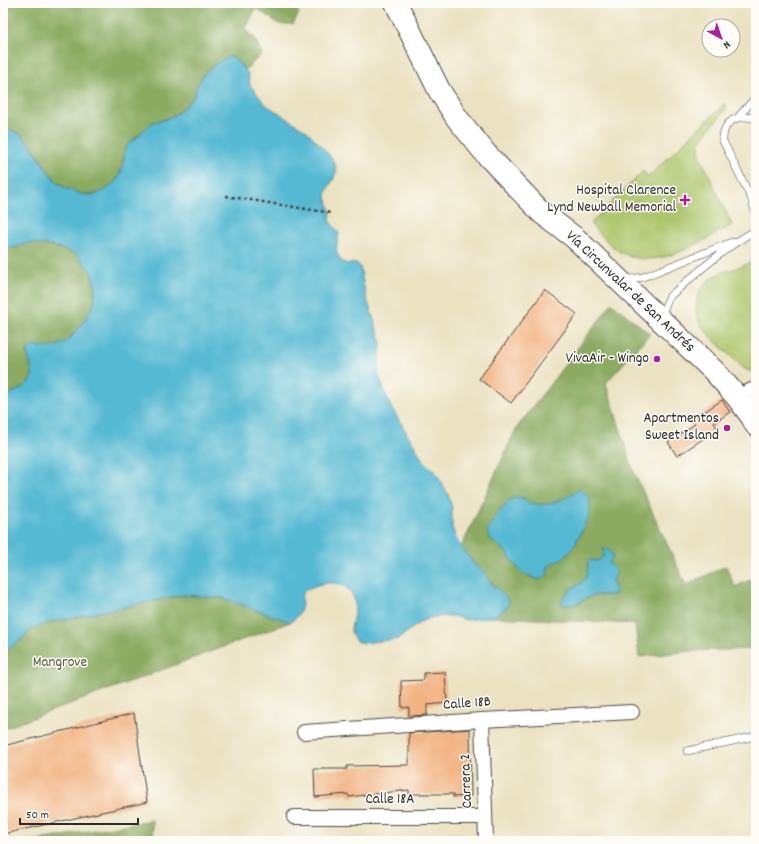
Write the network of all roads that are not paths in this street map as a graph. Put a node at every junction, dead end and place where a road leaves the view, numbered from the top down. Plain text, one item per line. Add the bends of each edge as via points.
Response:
1 (396, 3) edge
2 (756, 97) edge
3 (740, 116) junction
4 (756, 119) edge
5 (756, 215) edge
6 (756, 229) edge
7 (742, 238) junction
8 (619, 281) junction
9 (660, 320) junction
10 (747, 392) edge
11 (756, 425) edge
12 (632, 712) dead end
13 (482, 720) junction
14 (304, 732) dead end
15 (756, 736) edge
16 (687, 751) dead end
17 (294, 817) dead end
18 (485, 817) junction
19 (486, 841) edge

1 - 8 highway, Vía Circunvalar de San Andrés via 439,90 457,118 486,154 542,213 575,238
2 - 3 lane
3 - 4 lane
3 - 5 lane via 724,130 723,142 752,200
6 - 7 lane
7 - 8 lane via 642,277
7 - 9 lane via 670,296
8 - 9 highway, Vía Circunvalar de San Andrés
9 - 10 highway, Vía Circunvalar de San Andrés via 715,372
10 - 11 highway, Vía Circunvalar de San Andrés
12 - 13 street, Calle 18B
13 - 14 street, Calle 18B
13 - 18 street, Carrera 2
15 - 16 lane
17 - 18 street, Calle 18A
18 - 19 street, Carrera 2

